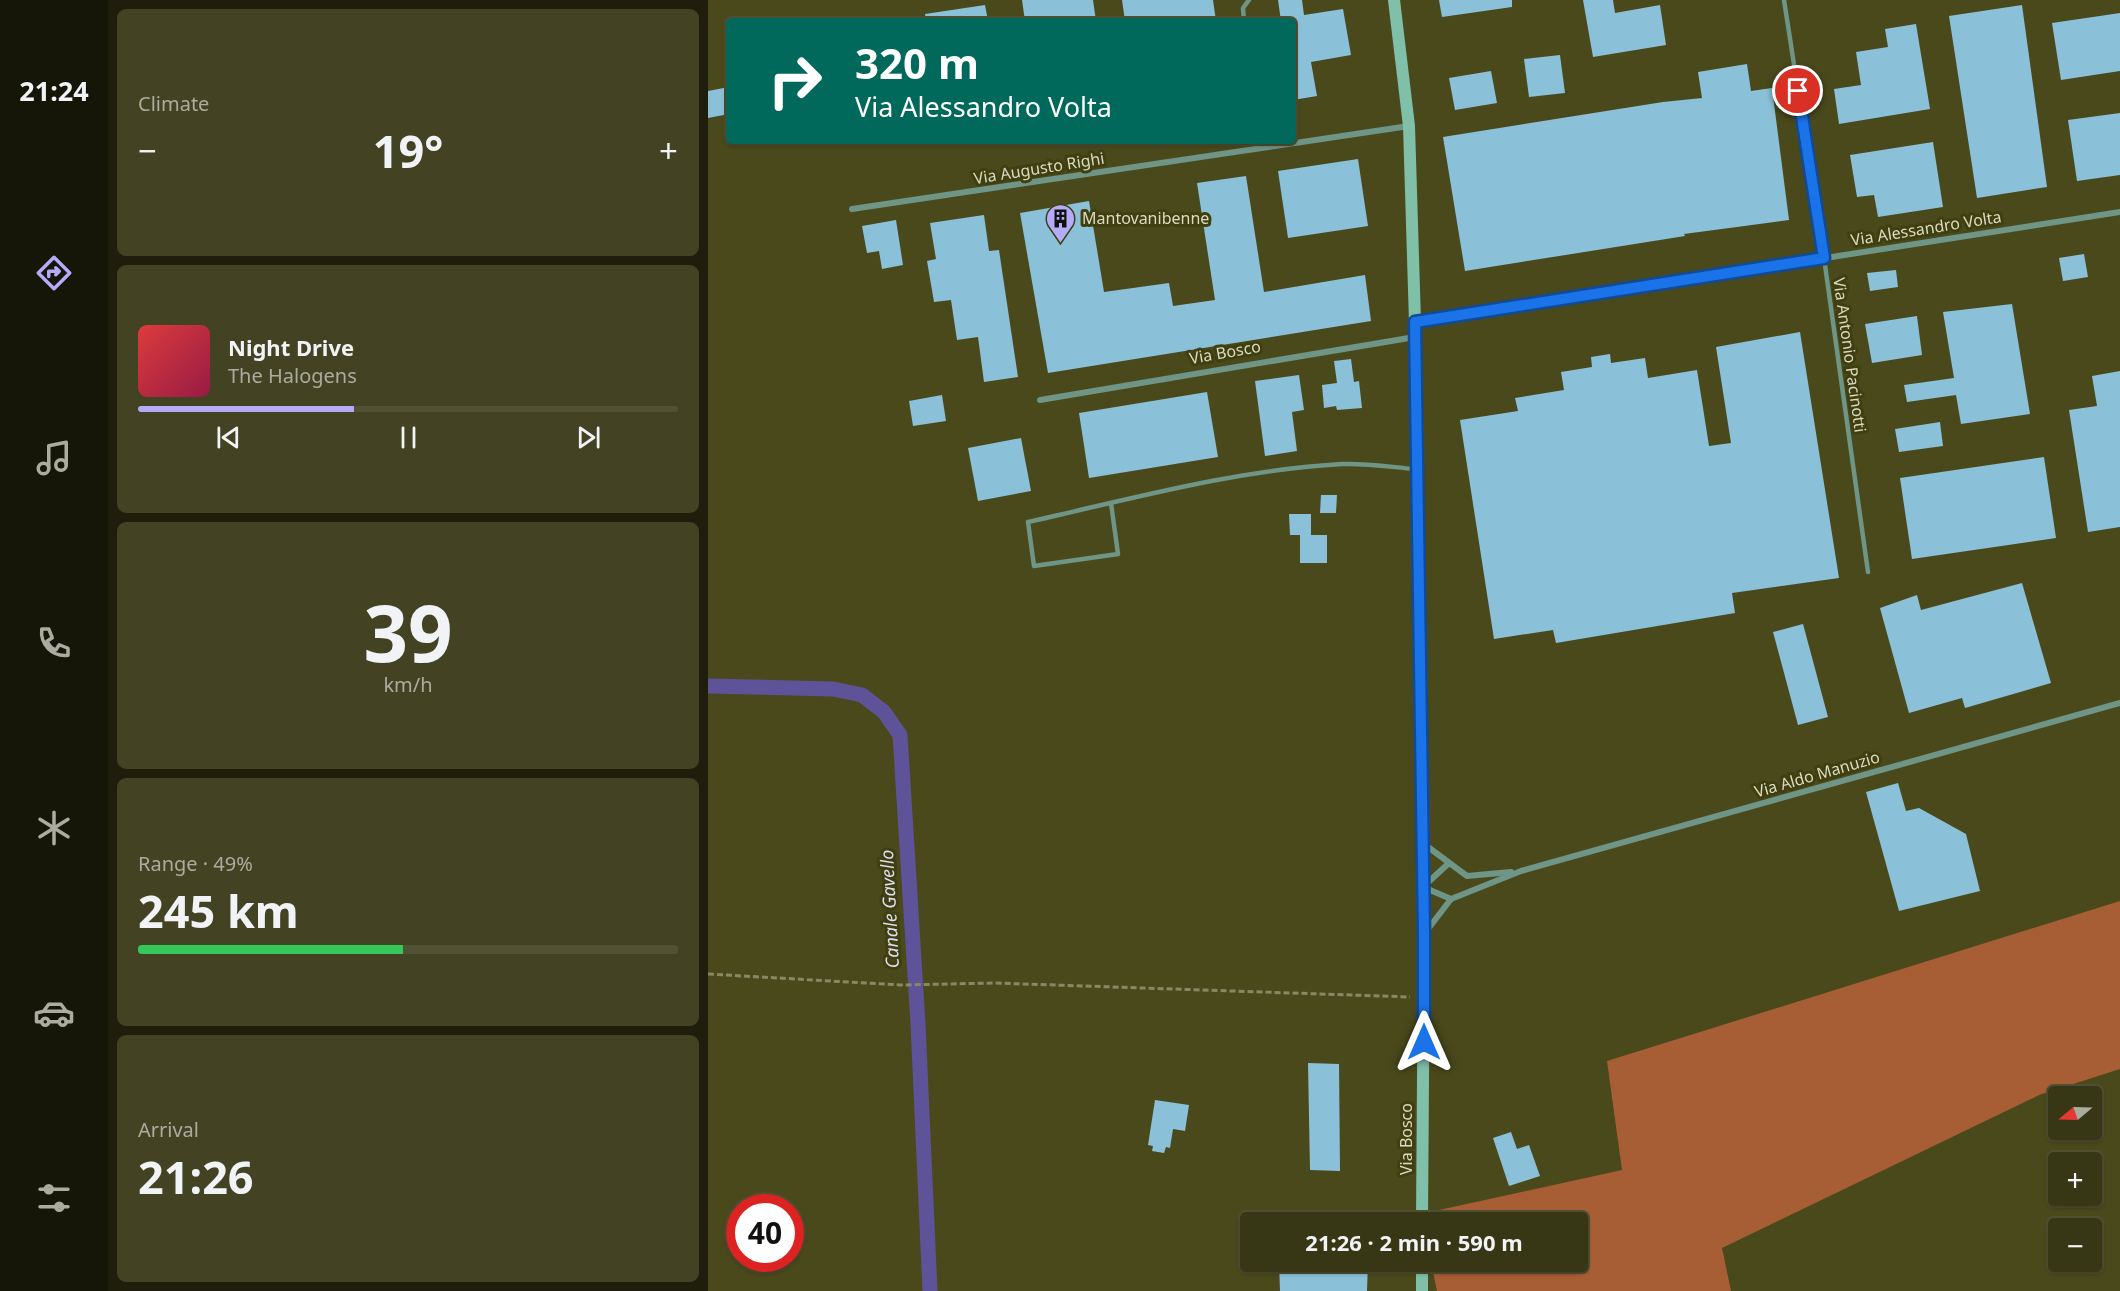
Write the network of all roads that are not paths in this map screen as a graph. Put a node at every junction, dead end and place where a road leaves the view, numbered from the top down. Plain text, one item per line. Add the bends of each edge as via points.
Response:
1 (1248, 0) edge
2 (1394, 0) edge
3 (1784, 0) edge
4 (1245, 18) edge
5 (1409, 126) junction
6 (1296, 141) edge
7 (1277, 144) edge
8 (852, 209) dead end
9 (2120, 212) edge
10 (1824, 258) junction
11 (1415, 322) junction
12 (1415, 337) junction
13 (1040, 400) dead end
14 (1417, 469) junction
15 (1111, 503) junction
16 (1868, 572) dead end
17 (2120, 703) edge
18 (1422, 843) junction
19 (1449, 863) junction
20 (1521, 871) junction
21 (1423, 887) junction
22 (1451, 899) junction
23 (1424, 934) junction
24 (1422, 1212) edge
25 (1422, 1272) edge
26 (1422, 1291) edge

1 - 4 lane via 1243,8
2 - 5 street, Via Bosco
3 - 10 lane, Via Antonio Pacinotti
5 - 6 street, Via Augusto Righi
5 - 11 street, Via Bosco
7 - 8 street, Via Augusto Righi
9 - 10 street, Via Alessandro Volta
10 - 11 street, Via Alessandro Volta
10 - 16 lane, Via Antonio Pacinotti
11 - 12 street, Via Bosco
12 - 13 street, Via Bosco
12 - 14 street, Via Bosco
14 - 15 lane via 1343,464 1245,475
14 - 18 street, Via Bosco
15 - 15 lane via 1028,522 1034,566 1118,554
17 - 20 street, Via Aldo Manuzio
18 - 19 street, Via Aldo Manuzio
18 - 21 street, Via Bosco
19 - 20 street, Via Aldo Manuzio via 1467,876
19 - 21 street
20 - 22 street, Via Aldo Manuzio
21 - 22 street
21 - 23 street, Via Bosco
22 - 23 street
23 - 24 street, Via Bosco
25 - 26 street

